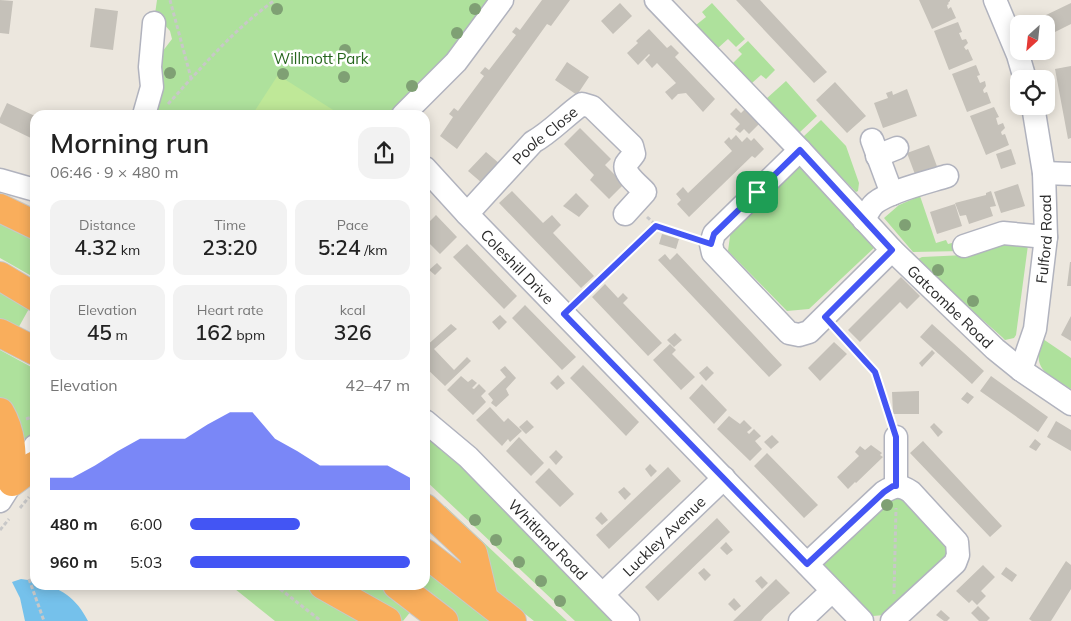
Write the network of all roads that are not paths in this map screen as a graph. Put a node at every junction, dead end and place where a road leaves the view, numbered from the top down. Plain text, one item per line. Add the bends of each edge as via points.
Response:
1 (502, 0) edge
2 (656, 0) edge
3 (1004, 3) edge
4 (154, 23) dead end
5 (1022, 70) edge
6 (145, 110) edge
7 (408, 110) edge
8 (1034, 115) edge
9 (882, 148) dead end
10 (800, 150) junction
11 (430, 173) edge
12 (1044, 174) junction
13 (1071, 174) edge
14 (947, 176) dead end
15 (0, 180) edge
16 (30, 189) edge
17 (892, 194) junction
18 (0, 208) edge
19 (467, 214) junction
20 (625, 214) dead end
21 (864, 220) junction
22 (30, 223) edge
23 (1046, 237) junction
24 (964, 246) dead end
25 (892, 250) junction
26 (0, 276) edge
27 (30, 293) edge
28 (0, 333) edge
29 (30, 348) edge
30 (1021, 370) junction
31 (1071, 404) edge
32 (0, 412) edge
33 (430, 424) edge
34 (896, 437) road end
35 (30, 454) edge
36 (30, 470) edge
37 (724, 478) junction
38 (896, 486) junction
39 (6, 492) edge
40 (430, 513) edge
41 (430, 557) edge
42 (807, 564) junction
43 (333, 590) edge
44 (404, 590) edge
45 (832, 591) junction
46 (603, 594) junction
47 (484, 599) junction
48 (893, 620) edge
49 (387, 621) edge
50 (444, 621) edge
51 (512, 621) edge
52 (628, 621) edge
53 (800, 621) edge
54 (862, 621) edge

1 - 7 street via 456,62
2 - 10 street, Gatcombe Road
3 - 5 street
4 - 6 street via 150,67 152,86
8 - 12 street, Fulford Road
9 - 17 street
10 - 21 street, Gatcombe Road
10 - 25 street via 714,234 713,253 789,333 799,335 809,332
11 - 19 street, Coleshill Drive
12 - 13 street
12 - 23 street, Fulford Road
14 - 17 street
15 - 16 street
17 - 21 street via 873,205
18 - 22 highway
19 - 20 street, Poole Close via 533,142 582,104 592,107 632,146 634,154 626,164 626,170 645,192
19 - 37 street, Coleshill Drive
21 - 25 street, Gatcombe Road
23 - 24 street via 1003,233
23 - 30 street, Fulford Road via 1034,329
25 - 30 street, Gatcombe Road
26 - 27 highway
28 - 29 highway
30 - 31 street, Gatcombe Road
32 - 39 highway via 12,441
33 - 46 street, Whitland Road via 468,456
34 - 38 street
35 - 39 street
36 - 39 highway
37 - 42 street, Coleshill Drive
37 - 46 street, Luckley Avenue
38 - 42 street via 884,492
38 - 48 street via 912,492 959,548 955,563
40 - 47 highway via 473,553
41 - 47 highway
42 - 45 street, Coleshill Drive
43 - 49 highway
44 - 50 highway
45 - 53 street
45 - 54 street, Coleshill Drive
46 - 52 street, Whitland Road
47 - 51 highway

